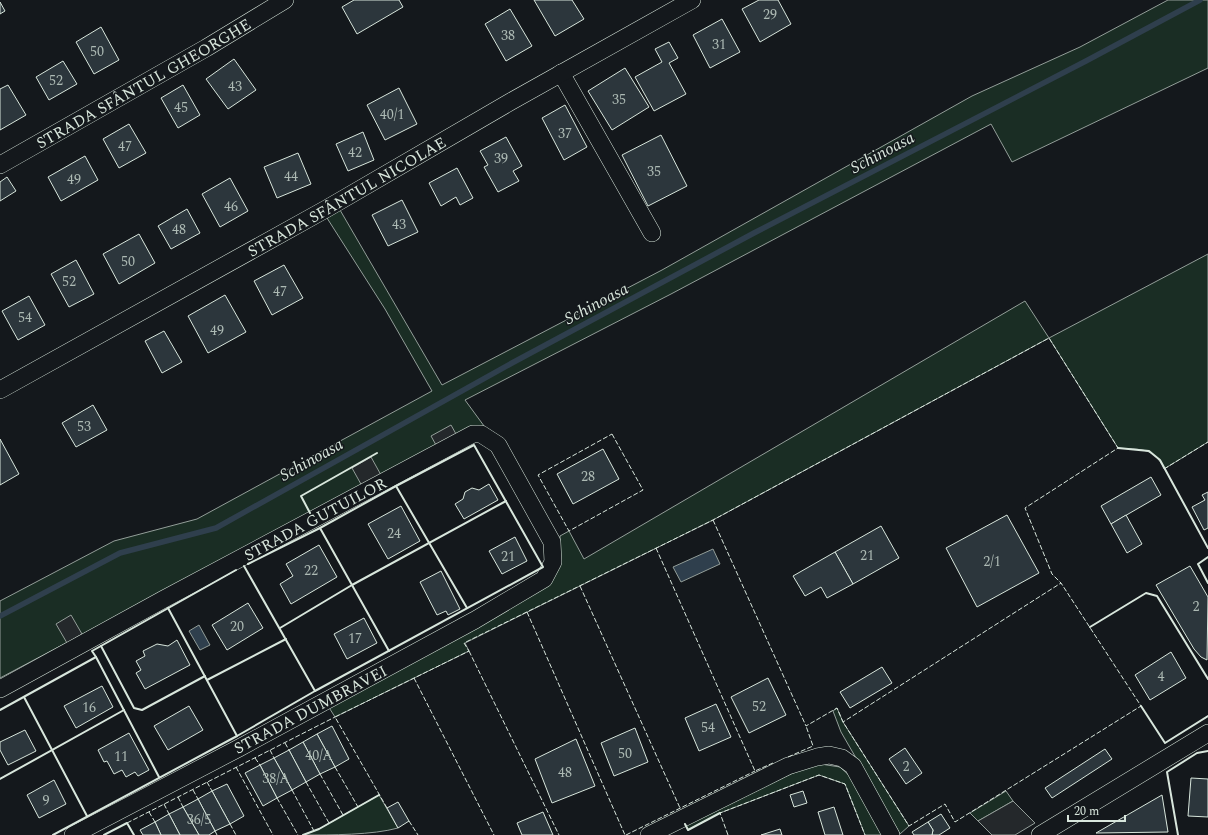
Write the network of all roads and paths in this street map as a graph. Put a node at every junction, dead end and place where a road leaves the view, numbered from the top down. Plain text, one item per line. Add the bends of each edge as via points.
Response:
1 (285, 0) edge
2 (692, 0) edge
3 (561, 73) junction
4 (0, 165) edge
5 (652, 232) dead end
6 (0, 390) edge
7 (544, 579) joint
8 (0, 689) edge
9 (1208, 733) edge
10 (73, 835) edge
11 (649, 835) edge
12 (892, 835) edge
13 (1040, 835) edge

1 - 4 street, STRADA SFÂNTUL GHEORGHE
2 - 3 street, STRADA SFÂNTUL NICOLAE
3 - 5 street
3 - 6 street, STRADA SFÂNTUL NICOLAE via 326,209
7 - 8 street, STRADA GUTUILOR via 553,562 552,542 498,445 481,434 473,434
7 - 10 street, STRADA DUMBRAVEI via 468,624
9 - 13 street
11 - 12 street via 788,766 829,755 842,758 853,766

